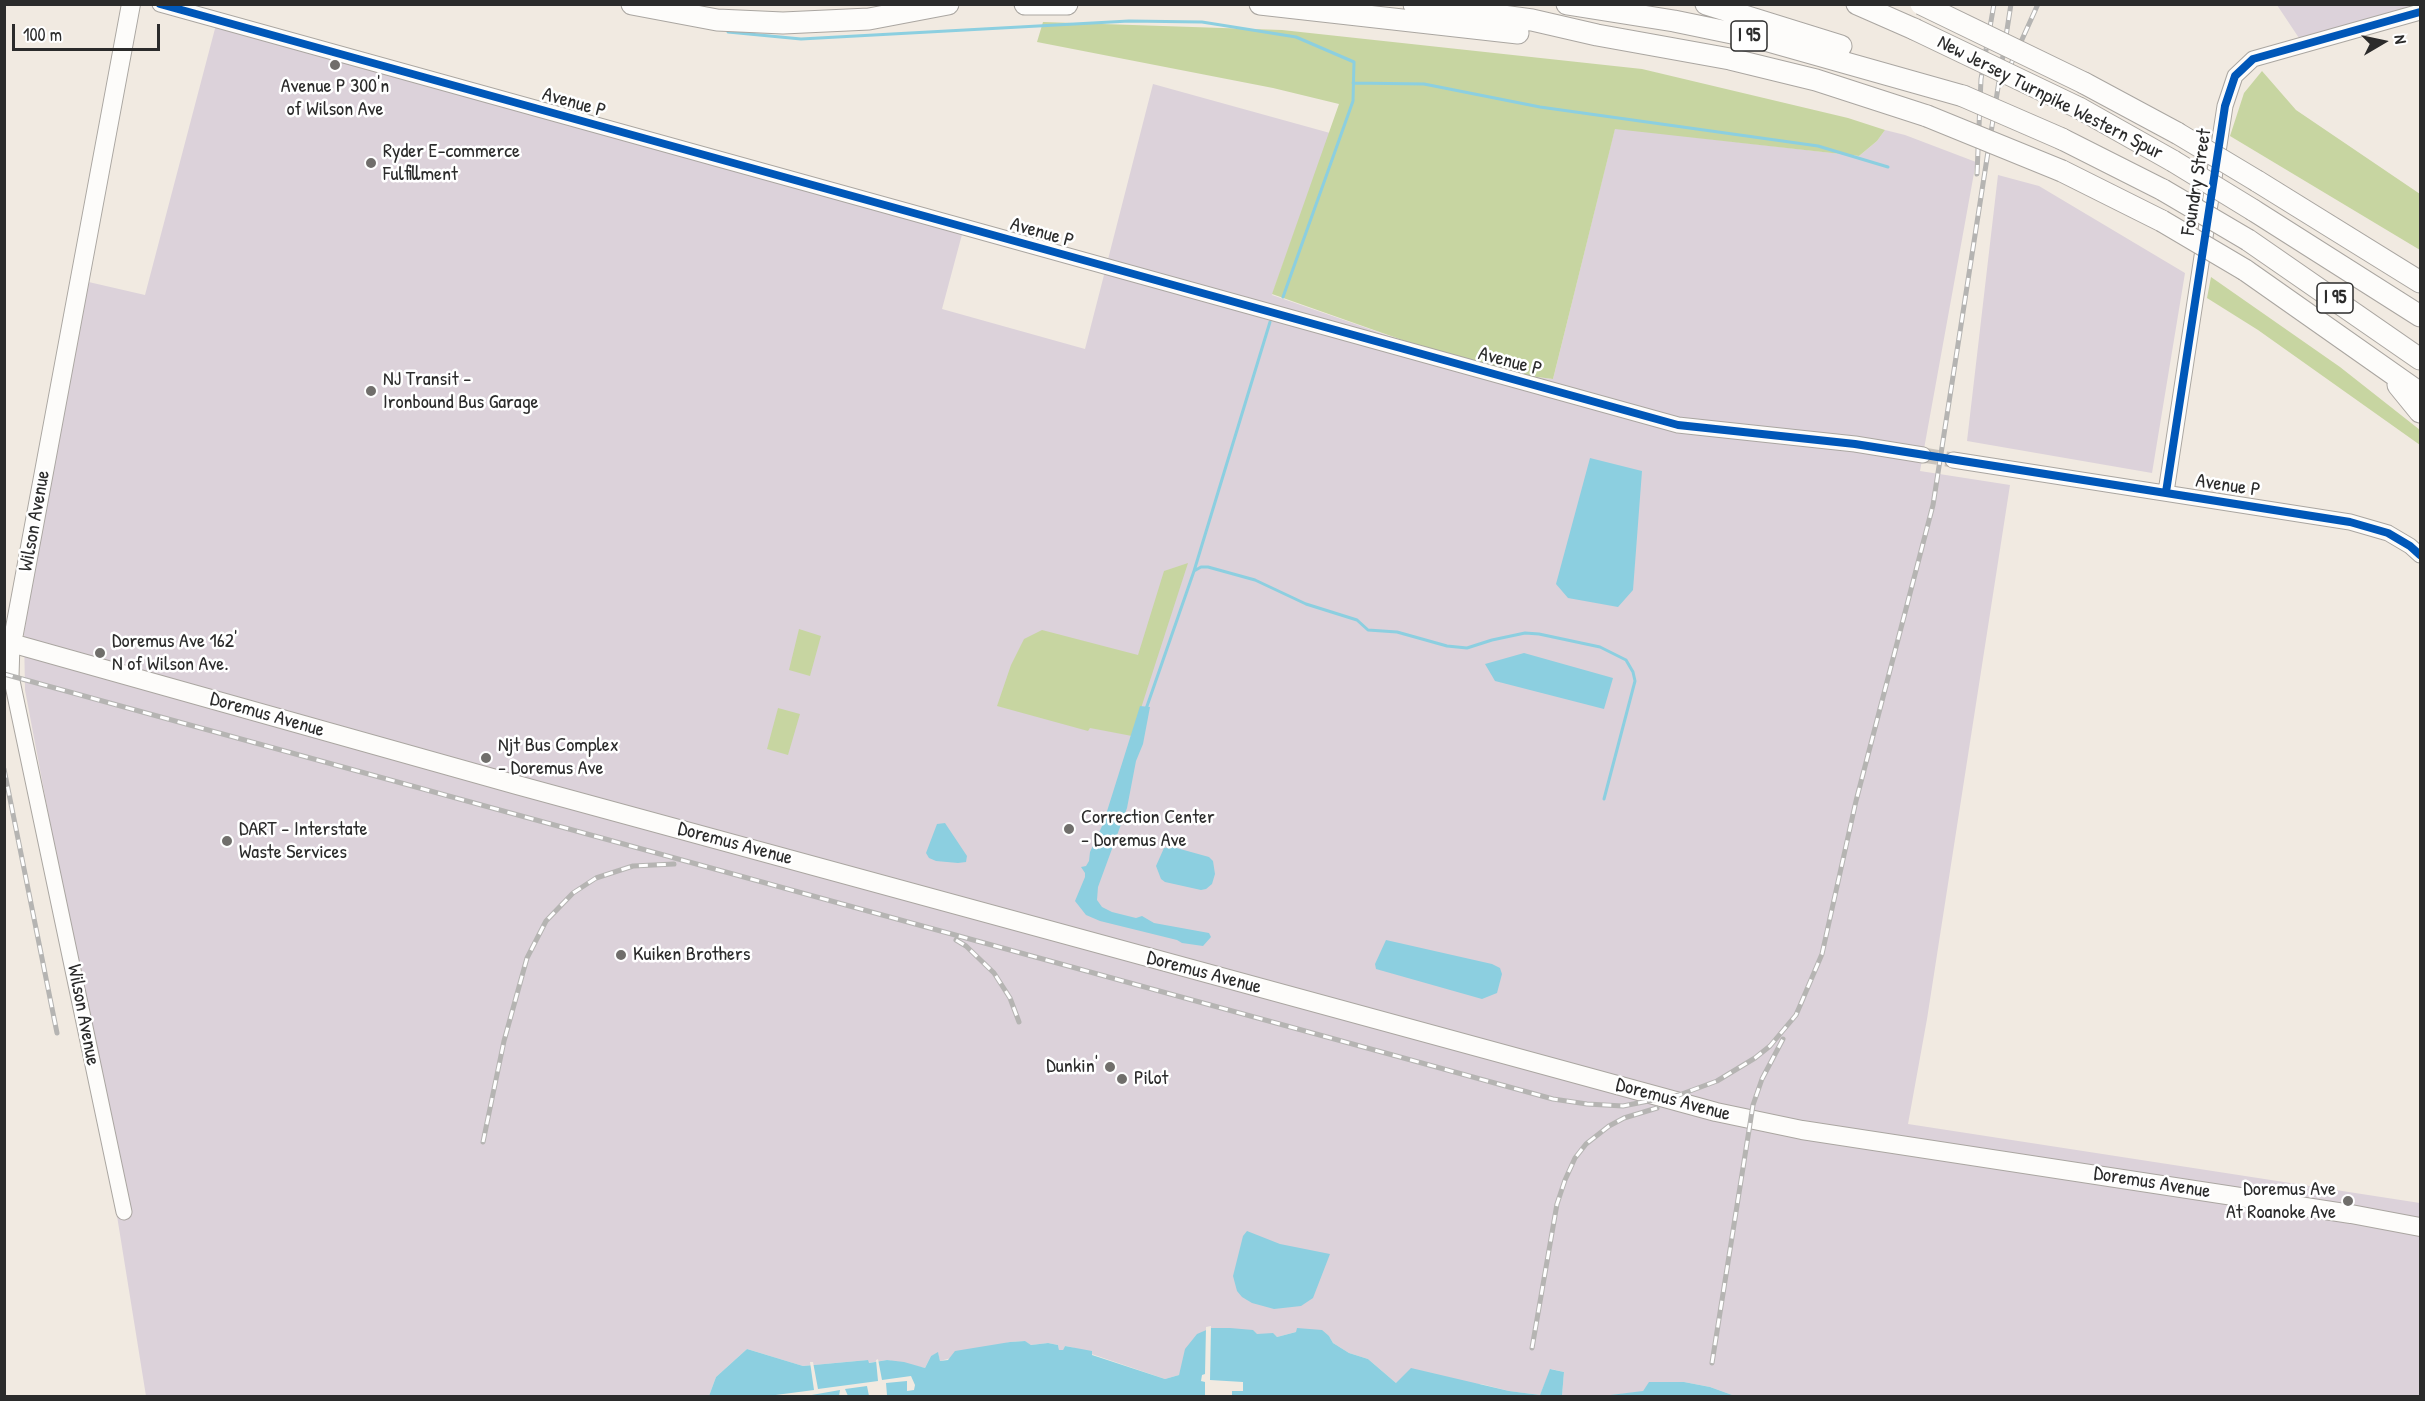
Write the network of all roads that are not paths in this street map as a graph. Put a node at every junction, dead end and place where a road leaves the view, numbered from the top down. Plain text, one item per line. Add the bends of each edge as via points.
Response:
1 (131, 4) edge
2 (160, 4) edge
3 (632, 4) edge
4 (948, 4) edge
5 (1025, 4) edge
6 (1067, 4) edge
7 (1260, 4) edge
8 (1414, 4) edge
9 (1567, 4) edge
10 (1707, 4) edge
11 (1844, 4) edge
12 (1921, 4) edge
13 (1863, 7) edge
14 (2421, 12) edge
15 (1598, 35) junction
16 (1926, 82) junction
17 (2279, 194) junction
18 (2421, 267) edge
19 (2421, 282) edge
20 (2421, 316) edge
21 (2421, 359) edge
22 (2378, 362) junction
23 (2421, 393) edge
24 (2421, 412) edge
25 (1923, 455) tunnel mouth
26 (1953, 460) tunnel mouth
27 (2166, 492) junction
28 (2420, 555) edge
29 (8, 643) edge
30 (124, 1212) dead end
31 (2421, 1227) edge

1 - 29 main road, Wilson Avenue
2 - 25 street, Avenue P via 1678,425
3 - 4 highway via 717,20 783,23 869,19
5 - 6 highway
7 - 15 highway, I 95 via 1529,34
8 - 15 highway, I 95 via 1532,20
9 - 16 highway, I 95 via 1761,39
10 - 16 highway, I 95 via 1834,44
11 - 13 highway, New Jersey Turnpike Western Spur
12 - 17 highway, New Jersey Turnpike Western Spur, bridge via 2084,83
13 - 20 highway, New Jersey Turnpike Western Spur / I 95, bridge via 2079,108 2173,161
14 - 27 street, Foundry Street via 2253,59 2235,76 2225,106
15 - 22 highway, I 95, bridge via 1773,68 1869,96 2062,171 2162,221 2245,270
16 - 21 highway, I 95, bridge via 2062,139 2163,190 2248,240
17 - 18 highway via 2342,220
17 - 19 highway, New Jersey Turnpike Western Spur
22 - 23 highway, I 95
22 - 24 highway
26 - 27 street, Avenue P
27 - 28 street, Avenue P via 2362,524 2400,539
29 - 30 street, Wilson Avenue via 10,676
29 - 31 main road, Doremus Avenue via 1716,1113 1802,1130

